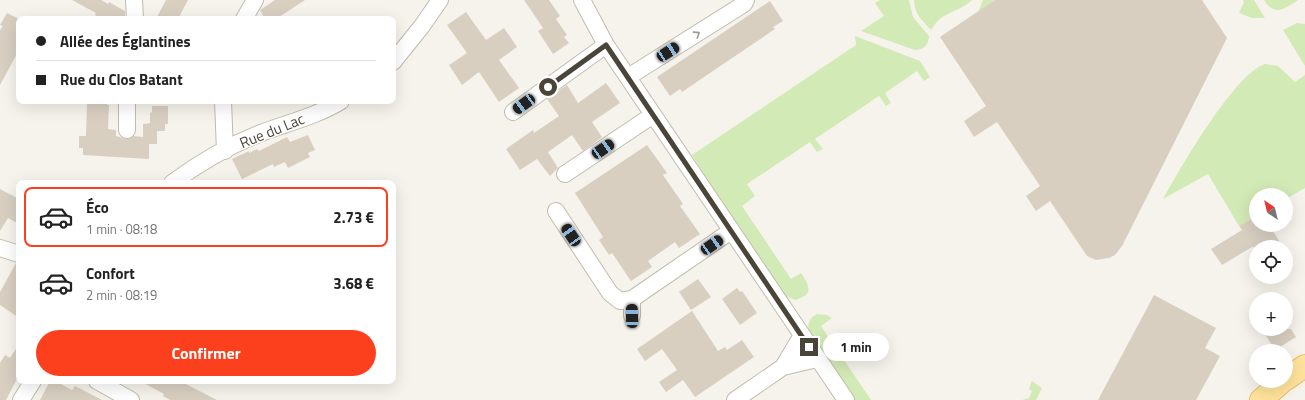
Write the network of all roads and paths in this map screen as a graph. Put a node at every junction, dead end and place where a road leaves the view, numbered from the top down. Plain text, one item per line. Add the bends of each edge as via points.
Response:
1 (134, 0) edge
2 (255, 0) edge
3 (440, 0) edge
4 (582, 0) edge
5 (746, 0) edge
6 (135, 16) edge
7 (246, 16) edge
8 (606, 45) junction
9 (396, 58) edge
10 (628, 77) junction
11 (128, 104) edge
12 (223, 104) edge
13 (334, 104) edge
14 (513, 112) dead end
15 (653, 116) junction
16 (127, 130) dead end
17 (225, 151) junction
18 (565, 174) dead end
19 (177, 180) edge
20 (556, 211) dead end
21 (731, 231) junction
22 (0, 248) edge
23 (16, 253) edge
24 (632, 299) junction
25 (632, 316) dead end
26 (802, 335) junction
27 (817, 359) junction
28 (1305, 366) edge
29 (783, 367) junction
30 (1293, 374) edge
31 (31, 384) edge
32 (102, 384) edge
33 (1275, 388) edge
34 (22, 400) edge
35 (131, 400) edge
36 (735, 400) edge
37 (846, 400) edge
38 (1261, 400) edge

1 - 6 street
2 - 7 street
3 - 9 street
4 - 8 street
10 -> 5 street via 744,4
8 - 10 street
8 - 14 street
10 - 15 street
11 - 16 street
12 - 17 street, Rue du Lac
13 - 17 street, Rue du Lac via 259,134
15 - 18 street
15 - 21 street
17 - 19 street, Rue du Lac
20 - 24 street via 610,293 620,301
21 - 24 street
21 - 26 street
22 - 23 street
24 - 25 street
26 - 27 street
26 - 29 street
27 - 29 street
27 - 37 street
28 - 30 main road
29 - 36 street
31 - 34 street
32 - 35 street
33 - 38 main road

